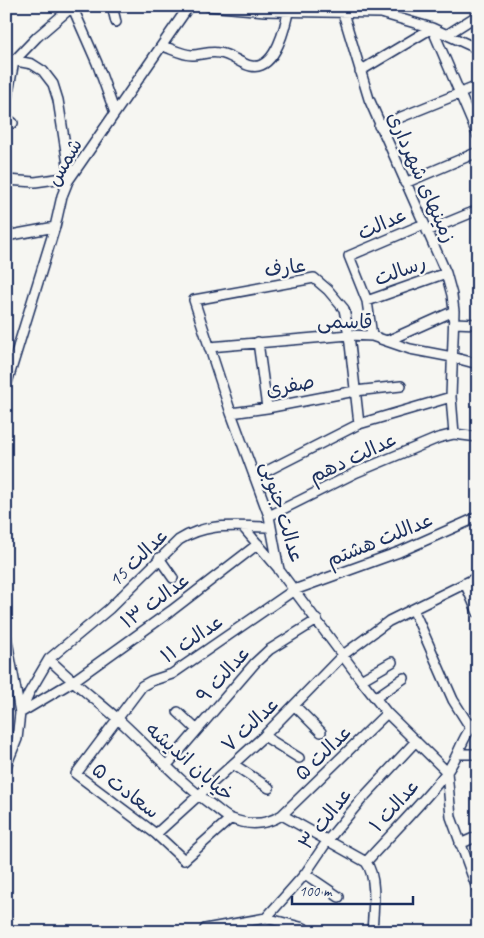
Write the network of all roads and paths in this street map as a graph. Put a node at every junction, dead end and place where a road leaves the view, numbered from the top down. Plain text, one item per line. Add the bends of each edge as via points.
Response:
1 (72, 6) edge
2 (112, 6) edge
3 (189, 6) edge
4 (208, 6) edge
5 (396, 6) edge
6 (289, 9) edge
7 (339, 11) edge
8 (381, 13) junction
9 (478, 15) edge
10 (116, 22) dead end
11 (432, 28) junction
12 (448, 34) junction
13 (163, 46) junction
14 (478, 49) edge
15 (10, 60) edge
16 (360, 71) junction
17 (478, 86) edge
18 (460, 93) junction
19 (6, 104) edge
20 (116, 113) junction
21 (379, 126) junction
22 (478, 136) edge
23 (478, 152) edge
24 (70, 177) junction
25 (6, 180) edge
26 (405, 183) junction
27 (478, 210) edge
28 (55, 227) junction
29 (425, 227) junction
30 (6, 236) edge
31 (446, 273) junction
32 (194, 300) joint
33 (367, 301) junction
34 (454, 310) junction
35 (454, 323) junction
36 (478, 324) edge
37 (349, 334) junction
38 (372, 336) junction
39 (387, 341) junction
40 (258, 342) junction
41 (209, 347) junction
42 (452, 357) junction
43 (478, 364) edge
44 (6, 386) edge
45 (401, 386) dead end
46 (355, 391) junction
47 (451, 397) junction
48 (267, 408) junction
49 (231, 413) junction
50 (359, 424) junction
51 (454, 434) junction
52 (478, 437) edge
53 (255, 477) junction
54 (269, 516) junction
55 (478, 518) edge
56 (243, 527) junction
57 (270, 527) junction
58 (258, 544) junction
59 (159, 558) junction
60 (280, 570) junction
61 (478, 576) edge
62 (173, 578) dead end
63 (465, 583) junction
64 (294, 590) junction
65 (413, 609) junction
66 (478, 613) edge
67 (317, 620) junction
68 (6, 636) edge
69 (344, 655) junction
70 (49, 659) junction
71 (392, 662) dead end
72 (404, 678) dead end
73 (360, 680) junction
74 (72, 682) junction
75 (10, 683) edge
76 (375, 698) junction
77 (295, 706) junction
78 (178, 712) dead end
79 (20, 713) junction
80 (387, 713) junction
81 (117, 719) junction
82 (474, 724) edge
83 (197, 730) junction
84 (321, 732) dead end
85 (264, 736) junction
86 (416, 741) junction
87 (458, 754) junction
88 (478, 754) edge
89 (299, 758) dead end
90 (233, 764) junction
91 (166, 765) junction
92 (6, 766) edge
93 (447, 772) junction
94 (269, 788) dead end
95 (198, 795) junction
96 (282, 815) junction
97 (230, 819) junction
98 (156, 834) junction
99 (478, 836) edge
100 (328, 840) junction
101 (460, 844) junction
102 (366, 862) junction
103 (305, 874) junction
104 (478, 891) edge
105 (340, 897) dead end
106 (266, 918) junction
107 (304, 928) dead end
108 (205, 929) dead end
109 (372, 932) edge

1 - 15 street
1 - 20 street
2 - 10 street
3 - 13 street, شمس
4 - 6 street via 265,11
5 - 8 street
6 - 7 street
6 - 13 street via 277,49 259,66 251,66 219,52 191,55
7 - 8 street
7 - 16 street, زمینهای شهرداری
8 - 11 street
9 - 12 street
11 - 12 street
11 - 16 street
11 - 18 street
12 - 14 street
13 - 20 street, شمس
15 - 19 street
15 - 24 street via 32,64 43,71 53,84
16 - 21 street, زمینهای شهرداری
17 - 18 street
18 - 21 street
18 - 22 street
20 - 24 street, شمس
21 - 26 street, زمینهای شهرداری
23 - 26 street
24 - 25 street via 35,182
24 - 28 street, شمس
26 - 29 street, زمینهای شهرداری
27 - 29 street
28 - 30 street
28 - 44 street, شمس
29 - 31 street, زمینهای شهرداری
29 - 33 street, عدالت via 349,256
31 - 33 street, رسالت
31 - 34 street, زمینهای شهرداری
32 - 37 street, عارف via 314,278 344,309
32 - 41 street, عدالت جنوبی
33 - 38 street, عدالت
34 - 35 street, زمینهای شهرداری
34 - 39 street
35 - 36 street
35 - 42 street, زمینهای شهرداری
37 - 38 street, قاسمی
37 - 40 street, قاسمی
37 - 46 street
38 - 39 street, قاسمی
39 - 42 street, قاسمی
40 - 41 street, قاسمی
40 - 48 street
41 - 49 street, عدالت جنوبی
42 - 43 street, قاسمی
42 - 47 street, زمینهای شهرداری
45 - 46 street, صفری
46 - 48 street, صفری
46 - 50 street
47 - 50 street
47 - 51 street, زمینهای شهرداری
48 - 49 street, صفری
49 - 53 street, عدالت جنوبی
50 - 53 street
51 - 52 street
51 - 54 street, عدالت دهم via 357,472
53 - 54 street, عدالت جنوبی
54 - 57 street, عدالت جنوبی
55 - 64 street, عداللت هشتم via 399,552
56 - 57 street, عدالت 15
56 - 58 street
56 - 59 street, عدالت 15 via 217,526 191,532
57 - 60 street, عدالت جنوبی
58 - 60 street
58 - 74 street, عدالت ۱۳
59 - 62 street
59 - 70 street, عدالت 15 via 109,609
60 - 64 street, عدالت جنوبی
61 - 63 street, عدالت ۷
63 - 65 street, عدالت ۷
63 - 66 street
64 - 67 street, عدالت جنوبی
64 - 81 street, عدالت ۱۱ via 172,674 142,686
65 - 69 street, عدالت ۷ via 389,621
65 - 82 street via 454,700
67 - 69 street, عدالت جنوبی
67 - 83 street, عدالت ۹ via 261,656
68 - 75 street
69 - 73 street, عدالت جنوبی
69 - 77 street, عدالت ۷
70 - 74 street, خیابان اندیشه
70 - 79 street, عدالت 15
71 - 73 street
72 - 76 street
73 - 76 street, عدالت جنوبی
74 - 79 street, عدالت ۱۳
74 - 81 street, خیابان اندیشه
75 - 79 street
76 - 80 street, عدالت جنوبی
77 - 84 street
77 - 85 street, عدالت ۷
78 - 83 street
79 - 92 street via 17,739
80 - 86 street, عدالت جنوبی
80 - 96 street, عدالت ۵
81 - 91 street, خیابان اندیشه
81 - 98 street, سعادت ۵ via 76,774
82 - 87 street
83 - 91 street, عدالت ۹
85 - 89 street
85 - 90 street, عدالت ۷
86 - 93 street, عدالت جنوبی
86 - 100 street, عدالت ۳
87 - 88 street
87 - 93 street
90 - 94 street
90 - 95 street, عدالت ۷
91 - 95 street, خیابان اندیشه
93 - 101 street via 451,817
93 - 102 street, عدالت ۱
95 - 97 street, خیابان اندیشه
95 - 98 street, عدالت ۷
96 - 97 street, خیابان اندیشه via 263,824
96 - 100 street
97 - 98 street, سعادت ۵ via 184,860
99 - 101 street
100 - 102 street
100 - 103 street, عدالت ۳
101 - 104 street
102 - 109 street via 372,881
103 - 105 street
103 - 106 street, عدالت ۳
106 - 107 street
106 - 108 street

